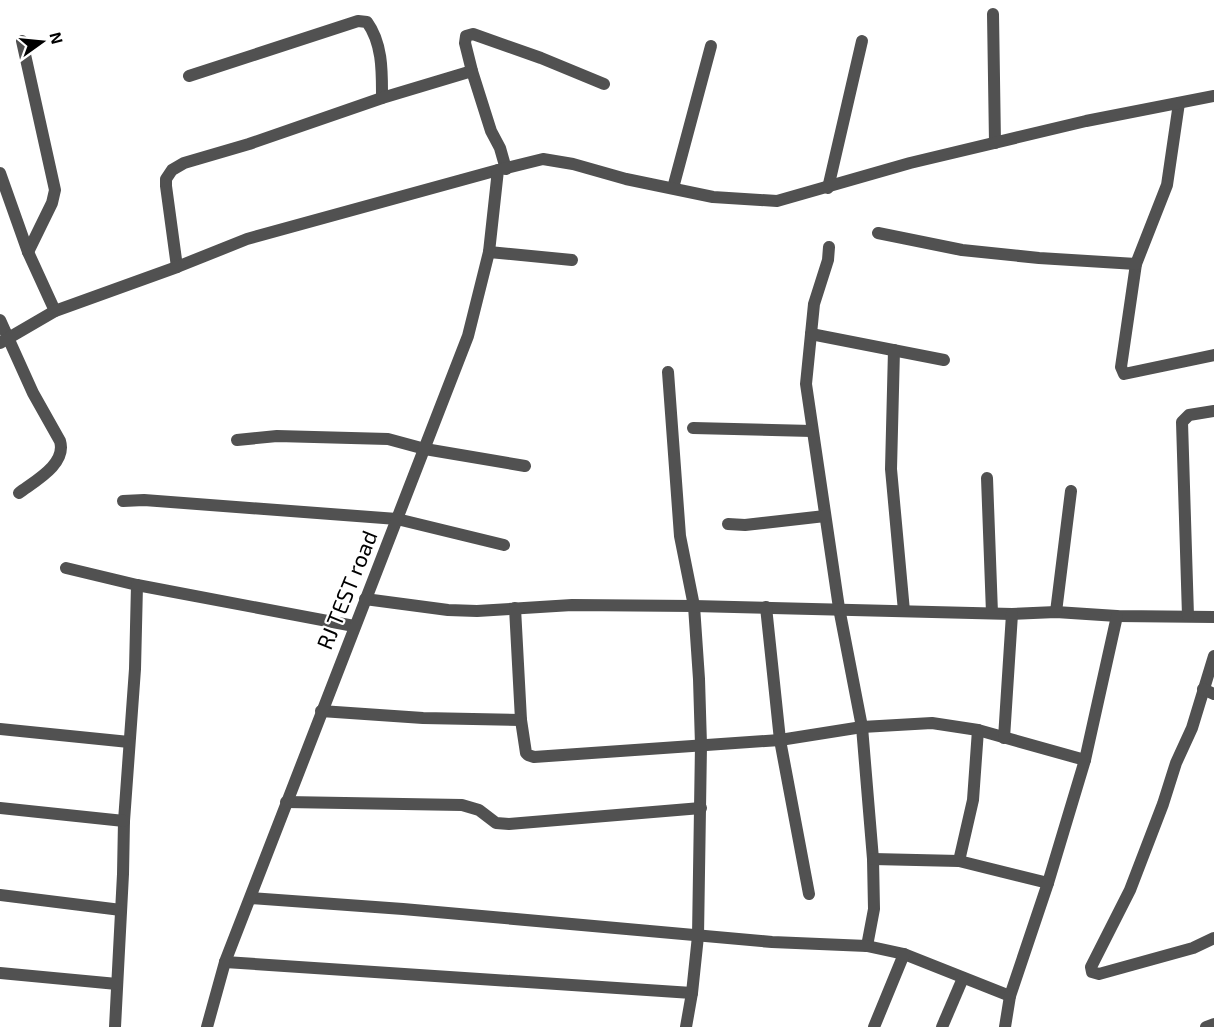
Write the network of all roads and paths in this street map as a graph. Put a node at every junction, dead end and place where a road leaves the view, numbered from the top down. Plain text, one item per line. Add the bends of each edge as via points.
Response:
1 (993, 14) dead end
2 (22, 41) dead end
3 (862, 41) dead end
4 (711, 46) dead end
5 (472, 71) junction
6 (189, 76) dead end
7 (604, 84) dead end
8 (1214, 96) edge
9 (382, 98) junction
10 (1179, 103) junction
11 (995, 143) junction
12 (502, 169) junction
13 (0, 173) edge
14 (673, 188) junction
15 (828, 188) junction
16 (878, 233) dead end
17 (829, 247) dead end
18 (28, 252) junction
19 (489, 252) junction
20 (572, 260) dead end
21 (1136, 264) junction
22 (177, 267) junction
23 (55, 311) junction
24 (0, 320) edge
25 (811, 334) junction
26 (4, 340) edge
27 (894, 350) junction
28 (1214, 355) edge
29 (944, 360) dead end
30 (668, 372) dead end
31 (1214, 411) edge
32 (693, 428) dead end
33 (812, 431) junction
34 (237, 440) dead end
35 (425, 449) junction
36 (525, 466) dead end
37 (987, 478) dead end
38 (1071, 491) dead end
39 (19, 493) dead end
40 (123, 501) dead end
41 (825, 516) junction
42 (397, 519) junction
43 (728, 524) dead end
44 (504, 545) dead end
45 (66, 568) dead end
46 (137, 585) junction
47 (365, 599) junction
48 (694, 606) junction
49 (766, 607) junction
50 (515, 608) junction
51 (839, 608) junction
52 (904, 611) junction
53 (1056, 612) junction
54 (992, 613) junction
55 (1012, 614) junction
56 (1117, 616) junction
57 (1188, 616) junction
58 (1214, 617) edge
59 (354, 626) junction
60 (1214, 656) edge
61 (1208, 691) edge
62 (321, 711) junction
63 (521, 720) junction
64 (862, 727) junction
65 (0, 729) edge
66 (978, 730) junction
67 (1004, 738) junction
68 (780, 740) junction
69 (129, 742) junction
70 (701, 745) junction
71 (1085, 760) junction
72 (286, 802) junction
73 (0, 808) edge
74 (700, 808) junction
75 (124, 821) junction
76 (873, 859) junction
77 (959, 861) junction
78 (1048, 883) junction
79 (809, 894) dead end
80 (0, 895) edge
81 (251, 898) junction
82 (121, 910) junction
83 (698, 936) junction
84 (1214, 938) edge
85 (867, 946) junction
86 (904, 954) junction
87 (225, 962) junction
88 (0, 973) edge
89 (963, 978) junction
90 (117, 984) junction
91 (692, 993) junction
92 (1011, 996) junction
93 (1214, 1024) edge
94 (115, 1027) edge
95 (207, 1027) edge
96 (686, 1027) edge
97 (874, 1027) edge
98 (942, 1027) edge
99 (1005, 1027) edge
100 (1206, 1027) edge

1 - 11 street
2 - 18 street via 55,190
3 - 15 street
4 - 14 street
5 - 7 street via 465,43 466,36 473,34 542,57
5 - 9 street
5 - 12 street via 500,148
6 - 9 street via 358,21 367,22 382,63
8 - 10 street
9 - 22 street via 172,170 166,186
10 - 11 street
10 - 21 street via 1167,185
11 - 15 street
12 - 14 street via 543,159
12 - 19 street, RJ TEST road
12 - 22 street via 248,239
13 - 18 street
14 - 15 street via 777,201
16 - 21 street via 962,250
17 - 25 street via 814,304
18 - 23 street
19 - 20 street
19 - 35 street, RJ TEST road via 468,336
21 - 28 street via 1122,373
22 - 23 street
23 - 26 street
24 - 26 street
25 - 27 street
25 - 33 street via 806,384
26 - 39 street via 62,449 59,460
27 - 29 street
27 - 52 street via 891,469
30 - 48 street via 680,536
31 - 57 street via 1188,415 1182,422
32 - 33 street
33 - 41 street
34 - 35 street via 277,436 388,439
35 - 36 street
35 - 42 street, RJ TEST road
37 - 54 street
38 - 53 street
40 - 42 street
41 - 43 street
41 - 51 street
42 - 44 street
42 - 47 street, RJ TEST road
45 - 46 street
46 - 59 street
46 - 69 street
47 - 50 street via 448,610
47 - 59 street, RJ TEST road
48 - 49 street
48 - 50 street
48 - 70 street
49 - 51 street
49 - 68 street
50 - 63 street
51 - 52 street
51 - 64 street
52 - 54 street
53 - 55 street
53 - 56 street
54 - 55 street
55 - 67 street
56 - 57 street
56 - 71 street
57 - 58 street
59 - 62 street, RJ TEST road
60 - 61 street
61 - 84 street via 1176,763 1130,890 1091,967 1092,972 1099,974 1193,948
62 - 63 street
62 - 72 street, RJ TEST road
63 - 70 street via 526,753 534,757
64 - 66 street via 932,723
64 - 68 street
64 - 76 street
65 - 69 street
66 - 67 street
66 - 77 street via 973,800
67 - 71 street
68 - 70 street
68 - 79 street
69 - 75 street
70 - 74 street
71 - 78 street
72 - 74 street via 462,805 479,810 496,823 509,824
72 - 81 street, RJ TEST road
73 - 75 street
74 - 83 street
75 - 82 street
76 - 77 street
76 - 85 street via 874,909
77 - 78 street
78 - 92 street
80 - 82 street
81 - 83 street
81 - 87 street, RJ TEST road
82 - 90 street
83 - 85 street
83 - 91 street
85 - 86 street
86 - 89 street
86 - 97 street
87 - 91 street
87 - 95 street, RJ TEST road
88 - 90 street
89 - 92 street
89 - 98 street
90 - 94 street
91 - 96 street
92 - 99 street
93 - 100 street

